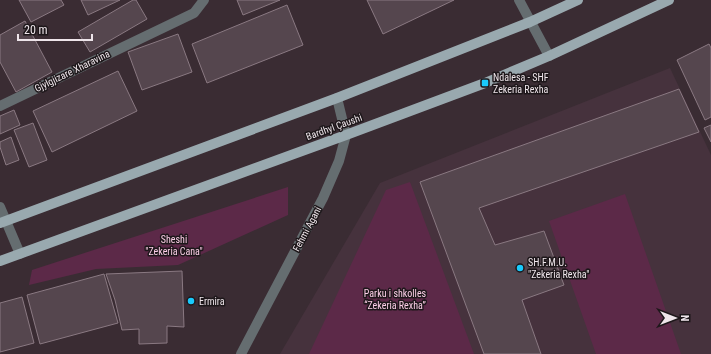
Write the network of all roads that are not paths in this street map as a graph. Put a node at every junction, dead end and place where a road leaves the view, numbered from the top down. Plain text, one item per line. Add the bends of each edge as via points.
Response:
1 (204, 0) edge
2 (519, 0) edge
3 (578, 0) edge
4 (669, 0) edge
5 (530, 22) junction
6 (549, 56) junction
7 (337, 98) junction
8 (0, 106) edge
9 (346, 136) junction
10 (0, 207) edge
11 (3, 222) edge
12 (20, 254) junction
13 (0, 261) edge
14 (241, 354) edge

1 - 8 street, Gjylgjizare Xharavina via 194,13
2 - 5 street
3 - 5 main road
4 - 6 main road, Bardhyl Çaushi
5 - 6 street
5 - 7 main road
6 - 9 main road, Bardhyl Çaushi
7 - 9 street, Fehmi Agani
7 - 11 main road
9 - 12 main road, Bardhyl Çaushi
9 - 14 street, Fehmi Agani via 339,161 323,198
10 - 11 street
11 - 12 street
12 - 13 main road, Bardhyl Çaushi

